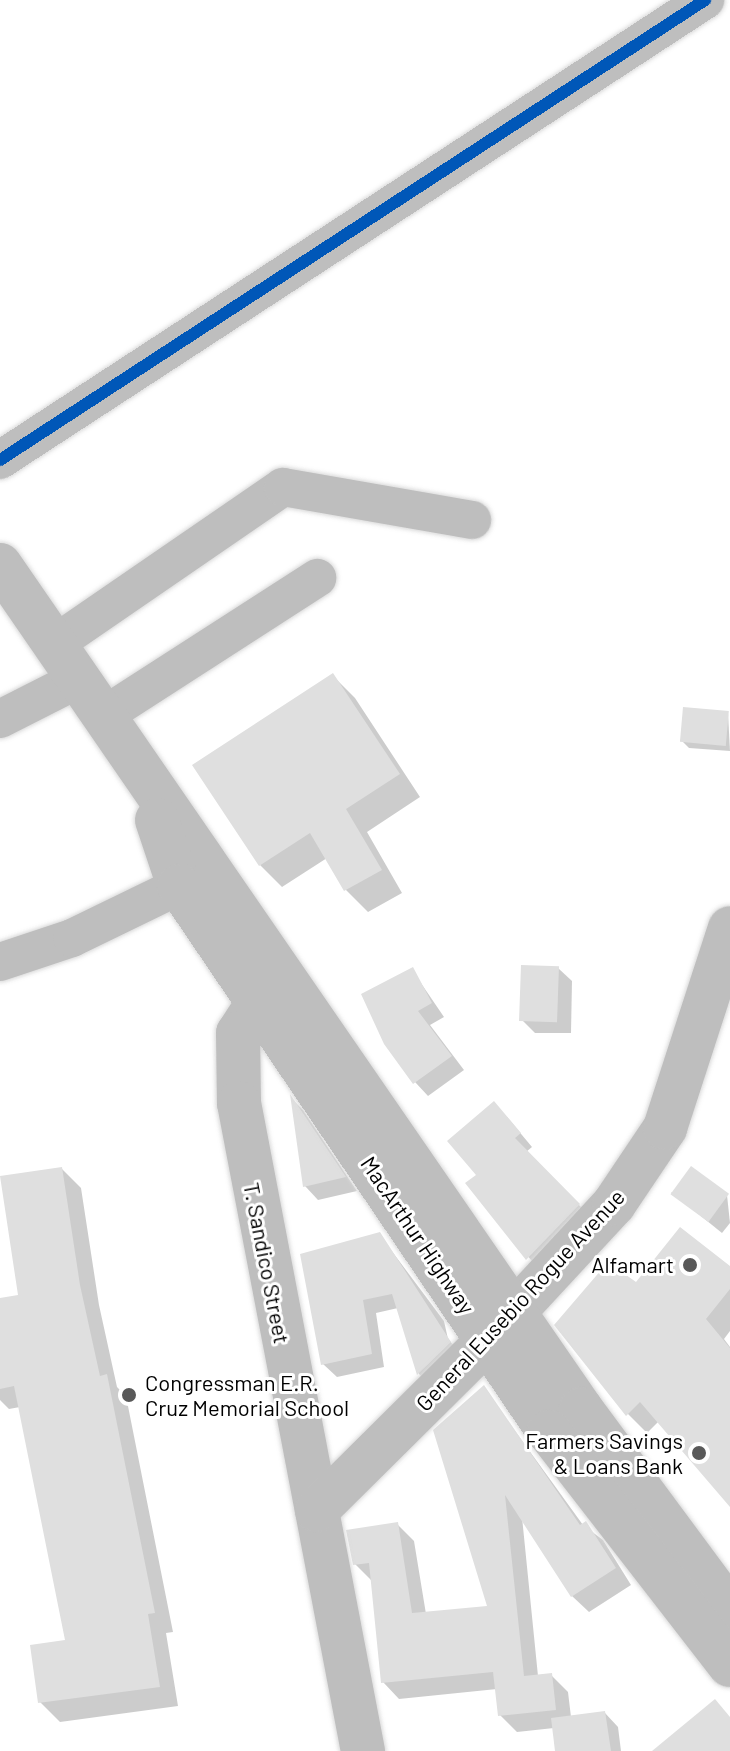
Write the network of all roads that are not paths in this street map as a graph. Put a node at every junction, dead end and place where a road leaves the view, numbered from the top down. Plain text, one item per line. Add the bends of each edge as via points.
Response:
1 (705, 0) edge
2 (0, 460) edge
3 (472, 520) dead end
4 (0, 565) edge
5 (317, 578) dead end
6 (64, 663) junction
7 (103, 716) junction
8 (0, 719) edge
9 (145, 783) junction
10 (179, 886) junction
11 (730, 928) edge
12 (0, 962) edge
13 (274, 992) junction
14 (502, 1324) junction
15 (317, 1510) junction
16 (724, 1632) edge
17 (363, 1751) edge

1 - 2 street
3 - 6 street via 283,487
4 - 6 main road, MacArthur Highway
5 - 7 street
6 - 7 main road, MacArthur Highway
6 - 8 street
7 - 9 main road, MacArthur Highway
9 - 10 main road, MacArthur Highway
9 - 13 main road, MacArthur Highway
10 - 12 street via 72,938
10 - 13 main road, MacArthur Highway
11 - 14 main road, General Eusebio Rogue Avenue via 665,1128 614,1204
13 - 14 main road, MacArthur Highway
13 - 15 main road, T. Sandico Street via 238,1033 239,1103
14 - 15 main road, General Eusebio Rogue Avenue
14 - 16 main road, MacArthur Highway via 642,1494
15 - 17 main road, T. Sandico Street

